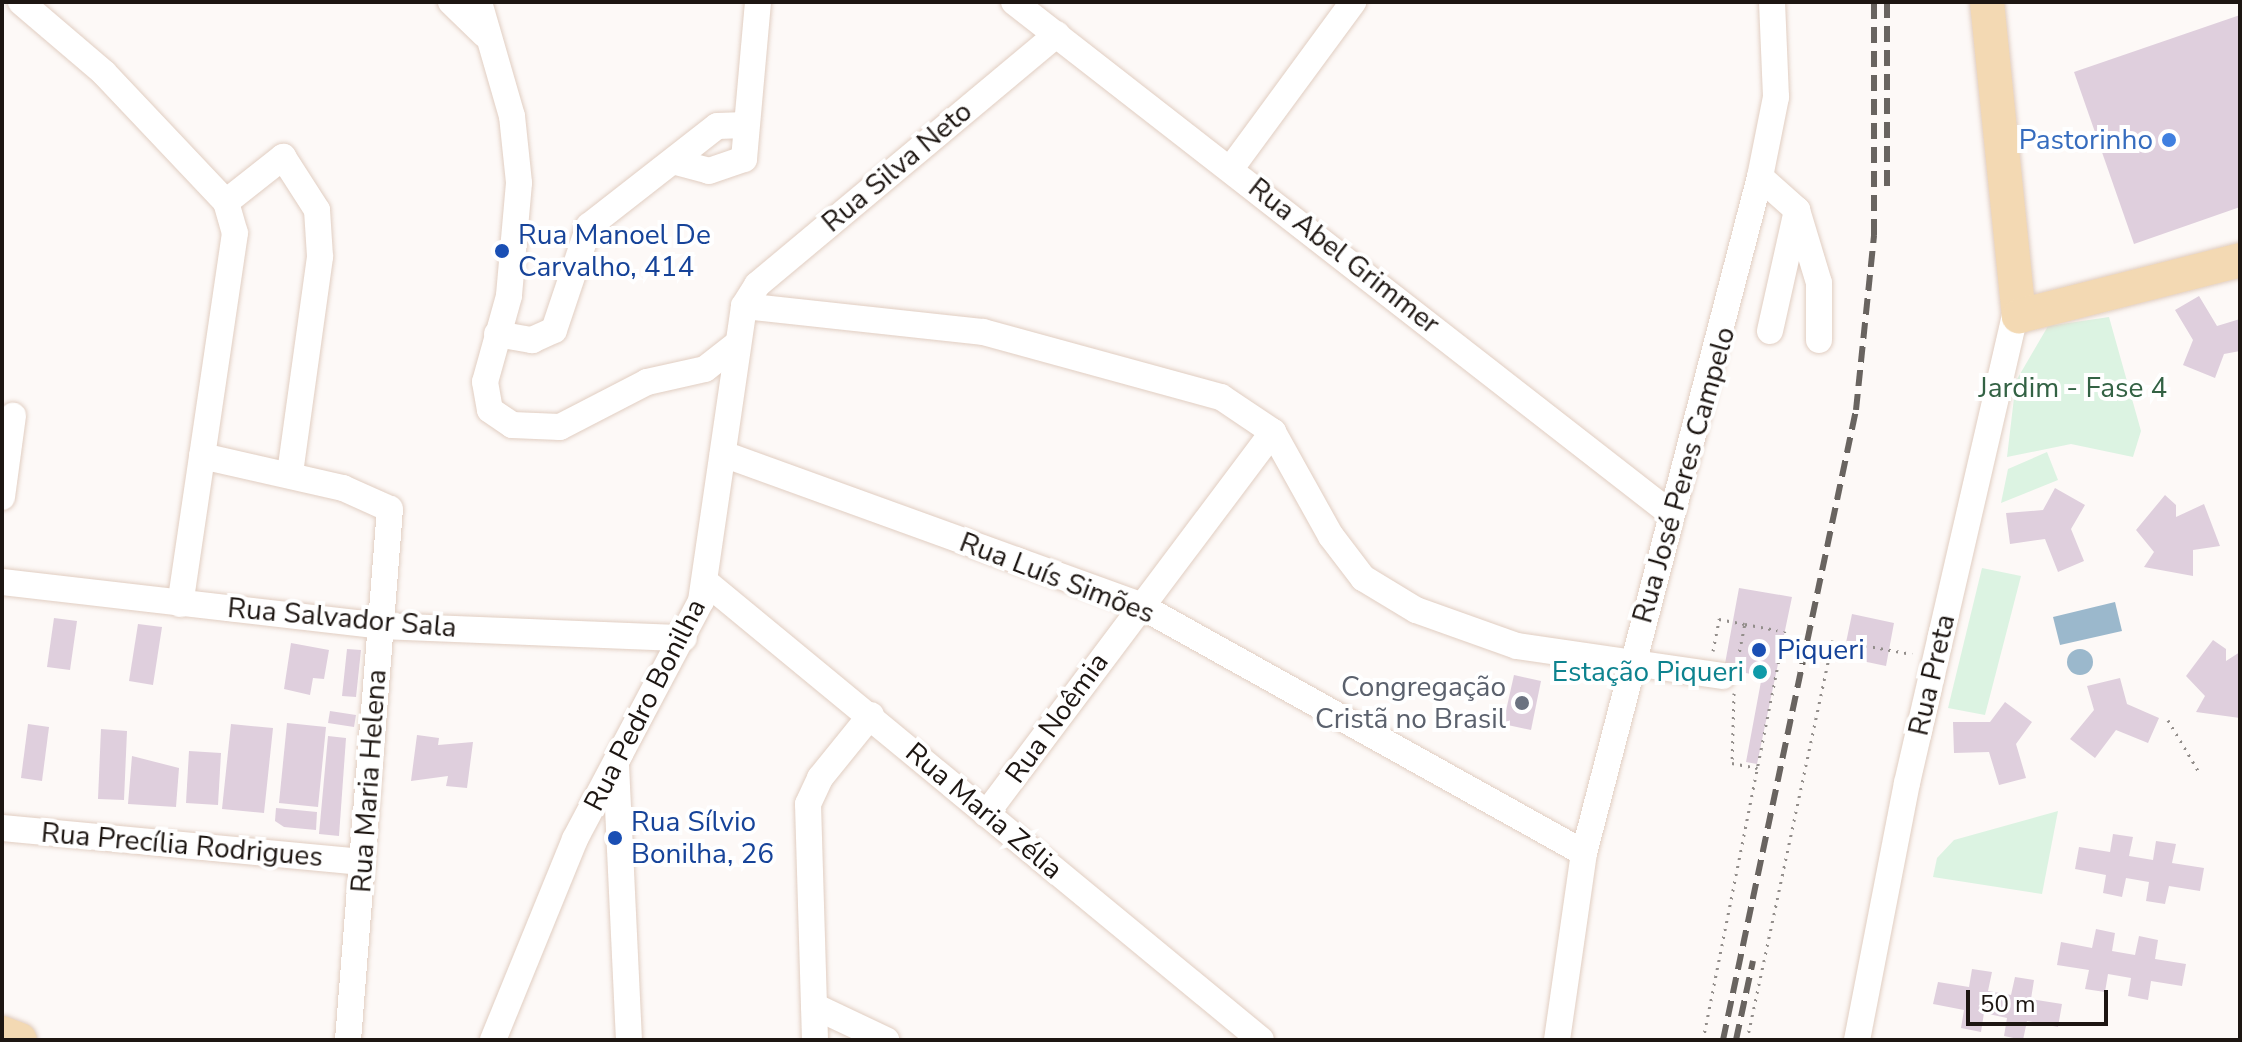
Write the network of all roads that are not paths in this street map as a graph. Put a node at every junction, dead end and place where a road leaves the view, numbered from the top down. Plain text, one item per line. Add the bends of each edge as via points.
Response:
1 (21, 2) edge
2 (451, 2) edge
3 (479, 2) edge
4 (758, 2) edge
5 (1014, 2) edge
6 (1353, 2) edge
7 (1772, 2) edge
8 (1987, 2) edge
9 (1057, 34) junction
10 (485, 35) junction
11 (746, 125) junction
12 (676, 162) junction
13 (1232, 167) junction
14 (1760, 177) junction
15 (226, 202) junction
16 (1797, 210) junction
17 (2240, 260) edge
18 (744, 306) junction
19 (2018, 324) junction
20 (1770, 331) dead end
21 (497, 334) junction
22 (1819, 340) dead end
23 (737, 344) junction
24 (692, 373) junction
25 (728, 414) junction
26 (13, 416) dead end
27 (1273, 432) junction
28 (723, 454) junction
29 (202, 456) junction
30 (290, 473) junction
31 (2, 497) edge
32 (1670, 513) junction
33 (2, 582) edge
34 (707, 583) junction
35 (180, 604) junction
36 (1139, 605) junction
37 (381, 626) junction
38 (684, 638) junction
39 (1632, 662) junction
40 (1722, 676) road end
41 (871, 715) junction
42 (616, 765) junction
43 (986, 814) junction
44 (2, 828) edge
45 (1584, 853) junction
46 (362, 862) junction
47 (814, 1006) junction
48 (2, 1033) edge
49 (20, 1040) edge
50 (348, 1040) edge
51 (493, 1040) edge
52 (629, 1040) edge
53 (815, 1040) edge
54 (886, 1040) edge
55 (1261, 1040) edge
56 (1557, 1040) edge
57 (1857, 1040) edge

1 - 15 street via 104,73
2 - 10 street
3 - 10 street
4 - 11 street
5 - 9 street, Rua Abel Grimmer
6 - 13 street
7 - 14 street, Rua José Peres Campelo via 1776,97
8 - 19 main road, Rua Preta
9 - 13 street, Rua Abel Grimmer
9 - 18 street, Rua Silva Neto via 767,276
10 - 21 street via 512,116 519,183 516,247
11 - 12 street via 717,126
11 - 12 street via 748,145 735,167 702,171
12 - 21 street via 589,226 554,330 532,340
13 - 32 street, Rua Abel Grimmer
14 - 16 street
14 - 32 street, Rua José Peres Campelo
15 - 29 street via 235,262
15 - 30 street via 283,157 317,210 320,257
16 - 20 street
16 - 22 street via 1819,283
17 - 19 main road
18 - 23 street, Rua Pedro Bonilha
18 - 27 street via 983,332 1221,397
19 - 57 street, Rua Preta via 1907,783
21 - 24 street via 486,399 512,425 560,427 647,382
23 - 24 street
23 - 25 street, Rua Pedro Bonilha
24 - 25 street via 712,384
25 - 28 street, Rua Pedro Bonilha
26 - 31 street
27 - 36 street, Rua Noêmia
27 - 39 street via 1331,536 1363,578 1459,629 1517,646
28 - 34 street, Rua Pedro Bonilha
28 - 36 street, Rua Luís Simões
29 - 30 street
29 - 35 street
30 - 37 street, Rua Maria Helena via 381,502 391,522
32 - 39 street, Rua José Peres Campelo
33 - 35 street, Rua Salvador Sala
34 - 38 street, Rua Pedro Bonilha
34 - 41 street, Rua Maria Zélia
35 - 37 street, Rua Salvador Sala
36 - 43 street, Rua Noêmia
36 - 45 street, Rua Luís Simões
37 - 38 street, Rua Salvador Sala
37 - 46 street, Rua Maria Helena
38 - 42 street, Rua Pedro Bonilha
39 - 40 street
39 - 45 street, Rua José Peres Campelo
41 - 43 street, Rua Maria Zélia
41 - 47 street via 820,778 808,804
42 - 51 street, Rua Pedro Bonilha via 575,839
42 - 52 street
43 - 55 street, Rua Maria Zélia
44 - 46 street, Rua Precília Rodrigues
45 - 56 street, Rua José Peres Campelo
46 - 50 street, Rua Maria Helena
47 - 53 street
47 - 54 street
48 - 49 main road

